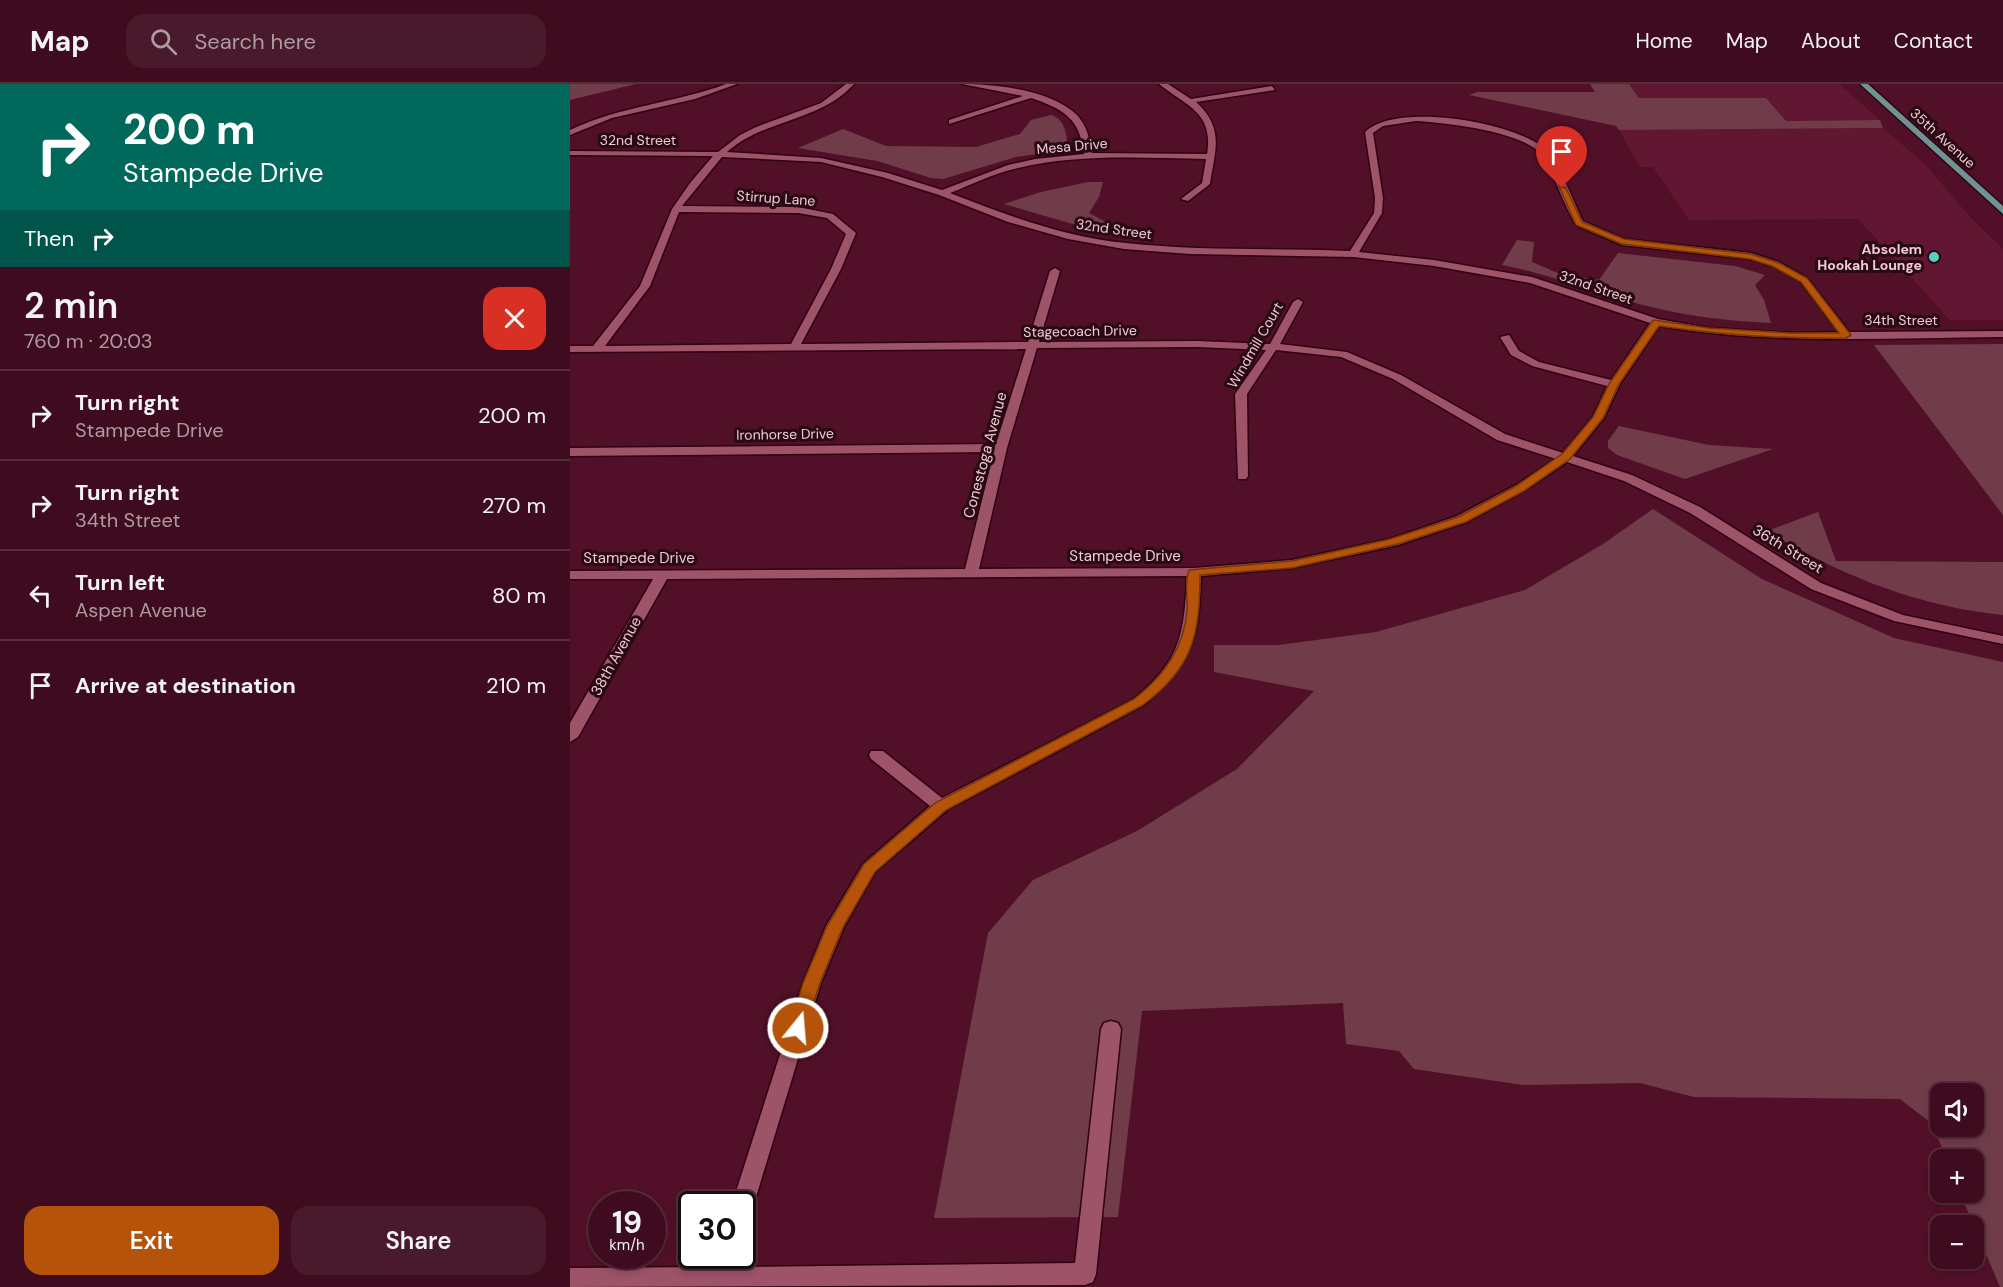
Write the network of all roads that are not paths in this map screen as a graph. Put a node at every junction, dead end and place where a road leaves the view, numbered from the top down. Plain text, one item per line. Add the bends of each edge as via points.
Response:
1 (733, 84) edge
2 (850, 84) edge
3 (966, 84) edge
4 (1163, 84) edge
5 (1864, 84) edge
6 (1272, 88) dead end
7 (1029, 96) junction
8 (1190, 100) junction
9 (952, 122) dead end
10 (570, 133) edge
11 (570, 153) edge
12 (721, 154) junction
13 (1088, 156) junction
14 (1209, 157) junction
15 (942, 193) junction
16 (1185, 199) dead end
17 (676, 209) junction
18 (2003, 211) edge
19 (1353, 254) junction
20 (1055, 271) dead end
21 (1298, 302) dead end
22 (1656, 322) junction
23 (2003, 334) edge
24 (1846, 335) junction
25 (1505, 337) dead end
26 (795, 346) junction
27 (1034, 347) junction
28 (1273, 347) junction
29 (597, 348) junction
30 (570, 349) edge
31 (1614, 384) junction
32 (1001, 448) junction
33 (570, 452) edge
34 (1566, 457) junction
35 (1242, 476) dead end
36 (1194, 572) junction
37 (971, 574) junction
38 (570, 575) edge
39 (662, 575) junction
40 (2003, 640) edge
41 (570, 737) edge
42 (877, 755) dead end
43 (941, 806) junction
44 (1111, 1029) dead end
45 (747, 1191) edge
46 (723, 1269) edge
47 (720, 1278) junction
48 (570, 1279) edge

1 - 10 street via 710,95 614,117
2 - 12 street via 842,94 818,107 740,137
3 - 7 street
4 - 8 street
5 - 18 main road, 35th Avenue
6 - 8 street
7 - 9 street
7 - 13 street via 1064,109 1076,120 1082,128
8 - 14 street via 1211,127
11 - 12 street, 32nd Street
12 - 15 street, 32nd Street via 821,160
12 - 17 street
13 - 14 street, Mesa Drive
13 - 15 street, Mesa Drive via 1011,167
14 - 16 street via 1206,184
15 - 19 street, 32nd Street via 1011,220 1124,246
17 - 26 street, Stirrup Lane via 798,210 830,216 851,233
17 - 29 street via 645,286
19 - 22 street, 32nd Street via 1532,280
19 - 24 street via 1378,213 1369,132 1380,124 1402,119 1450,121 1538,145 1579,224 1622,242 1751,256 1776,264 1804,280
20 - 27 street, Conestoga Avenue
21 - 28 street, Windmill Court
22 - 24 street, 34th Street via 1721,332
22 - 31 street, Stampede Drive
23 - 24 street, 34th Street
25 - 31 street via 1514,352 1538,364
26 - 27 street, Stagecoach Drive
26 - 29 street, Stagecoach Drive
27 - 28 street, Stagecoach Drive
27 - 32 street, Conestoga Avenue
28 - 34 street, Stagecoach Drive via 1343,354 1397,377 1501,436
28 - 35 street, Windmill Court via 1241,394
29 - 30 street, Stagecoach Drive
31 - 34 street, Stampede Drive via 1598,418
32 - 33 street, Ironhorse Drive
32 - 37 street, Conestoga Avenue
34 - 36 street, Stampede Drive via 1520,488 1462,519 1394,542 1292,564
34 - 40 street, 36th Street via 1628,478 1695,510 1816,586 1899,618
36 - 37 street, Stampede Drive
36 - 43 street via 1193,614 1182,656 1160,686 1138,702
37 - 39 street, Stampede Drive
38 - 39 street, Stampede Drive
39 - 41 street, 38th Avenue
42 - 43 street
43 - 45 street via 869,868 835,926 812,983
44 - 47 street via 1085,1274
46 - 47 street
47 - 48 street

